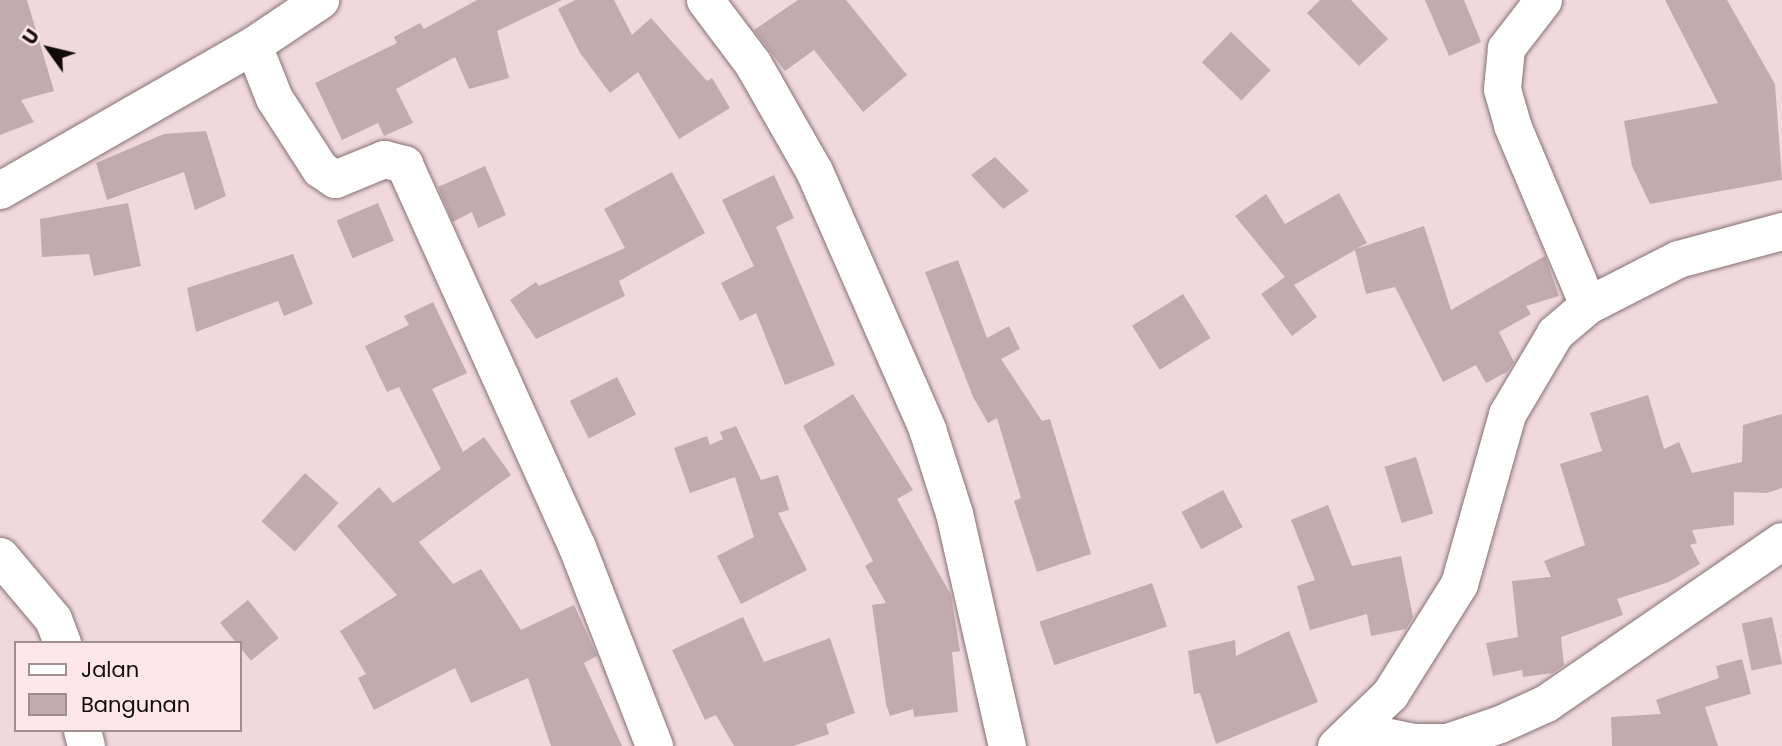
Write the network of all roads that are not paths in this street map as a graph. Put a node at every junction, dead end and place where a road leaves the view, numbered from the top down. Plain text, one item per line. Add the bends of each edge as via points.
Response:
1 (320, 0) edge
2 (705, 0) edge
3 (1543, 0) edge
4 (253, 45) junction
5 (0, 190) edge
6 (1782, 231) edge
7 (1588, 305) junction
8 (1782, 541) edge
9 (0, 556) edge
10 (61, 641) edge
11 (1346, 738) edge
12 (654, 746) edge
13 (1007, 746) edge

1 - 4 street
2 - 13 street via 753,64 814,171 927,429 954,513
3 - 7 street via 1506,48 1502,89 1512,125
4 - 5 street
4 - 12 street via 274,98 320,169 335,179 384,159 404,164 577,547
6 - 7 street via 1678,259
7 - 11 street via 1555,333 1523,380 1507,414 1459,584 1396,684
8 - 11 street via 1546,703 1500,724 1447,742
9 - 10 street via 53,619

